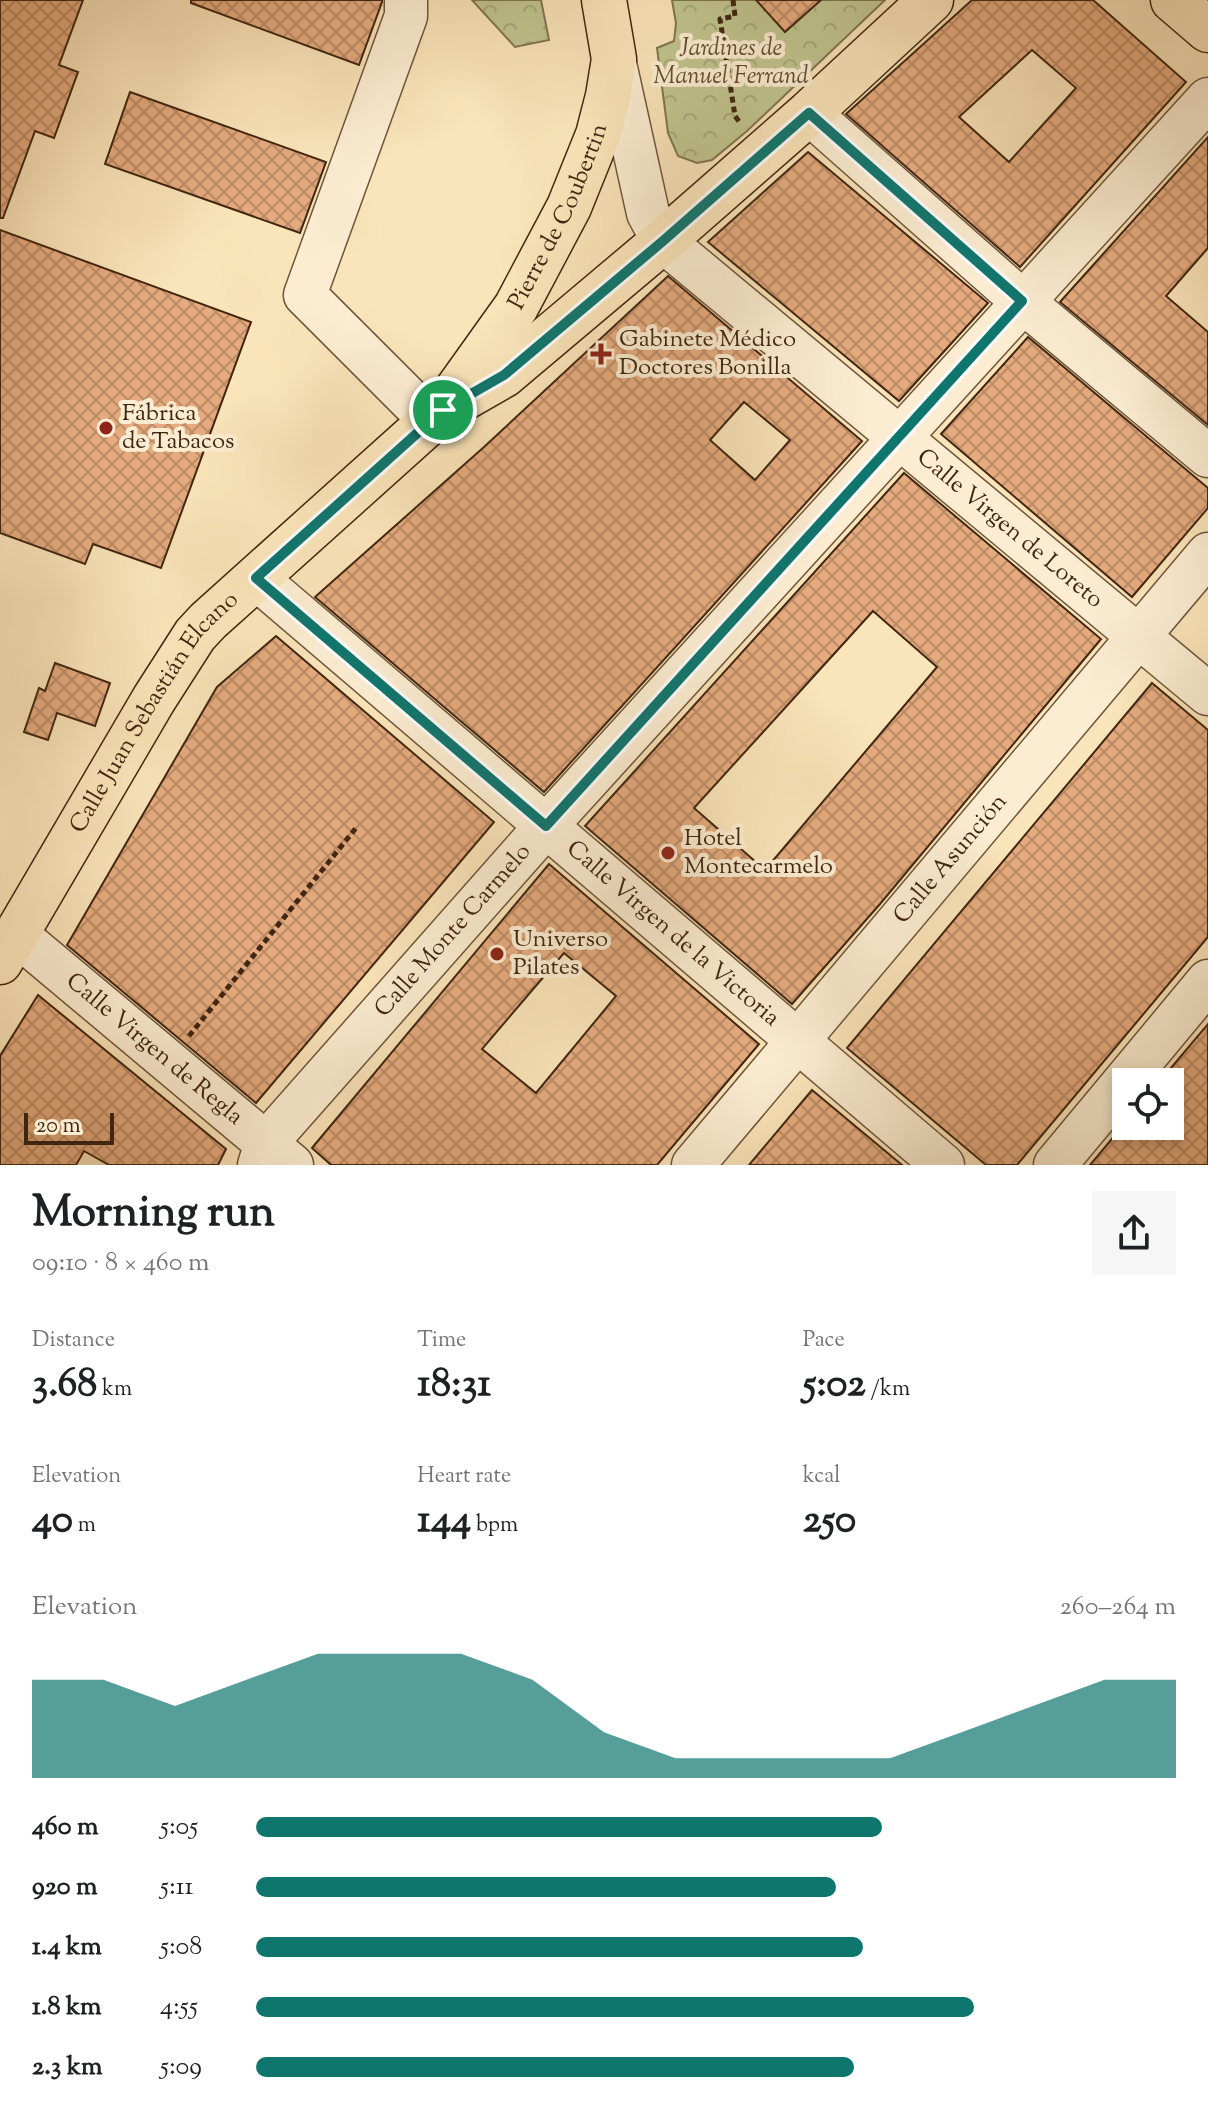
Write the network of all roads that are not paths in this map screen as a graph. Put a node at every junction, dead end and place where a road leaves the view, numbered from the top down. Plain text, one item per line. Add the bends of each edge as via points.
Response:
1 (406, 0) edge
2 (604, 0) edge
3 (931, 0) edge
4 (1173, 0) edge
5 (1208, 30) edge
6 (614, 59) junction
7 (1208, 99) edge
8 (809, 113) junction
9 (663, 241) junction
10 (1022, 301) junction
11 (437, 416) junction
12 (899, 436) junction
13 (1208, 456) edge
14 (1208, 554) edge
15 (256, 578) junction
16 (1137, 635) junction
17 (1208, 694) edge
18 (546, 826) junction
19 (8, 948) edge
20 (1208, 981) edge
21 (797, 1041) junction
22 (272, 1158) edge
23 (693, 1165) edge
24 (943, 1165) edge
25 (1055, 1165) edge

1 - 11 street via 406,16 305,295
2 - 6 main road, Pierre de Coubertin
3 - 8 main road, Calle Juan Sebastián Elcano
4 - 5 main road
6 - 9 street via 648,213
6 - 11 main road, Pierre de Coubertin via 598,135 569,207 516,307
7 - 10 street, Calle Monte Carmelo
8 - 9 main road, Calle Juan Sebastián Elcano
8 - 10 street
9 - 11 main road, Calle Juan Sebastián Elcano via 504,375
9 - 12 street, Calle Virgen de Loreto
10 - 12 street, Calle Monte Carmelo
10 - 13 street
11 - 15 main road, Calle Juan Sebastián Elcano
12 - 16 street, Calle Virgen de Loreto
12 - 18 street, Calle Monte Carmelo
14 - 16 street, Calle Asunción
15 - 18 street, Calle Virgen de la Victoria
15 - 19 main road, Calle Juan Sebastián Elcano via 208,621 176,663
16 - 17 street, Calle Virgen de Loreto
16 - 21 street, Calle Asunción
18 - 21 street, Calle Virgen de la Victoria
18 - 22 street, Calle Monte Carmelo
19 - 22 street, Calle Virgen de Regla via 168,1061
20 - 25 street
21 - 23 street, Calle Asunción
21 - 24 street, Calle Virgen de la Victoria

